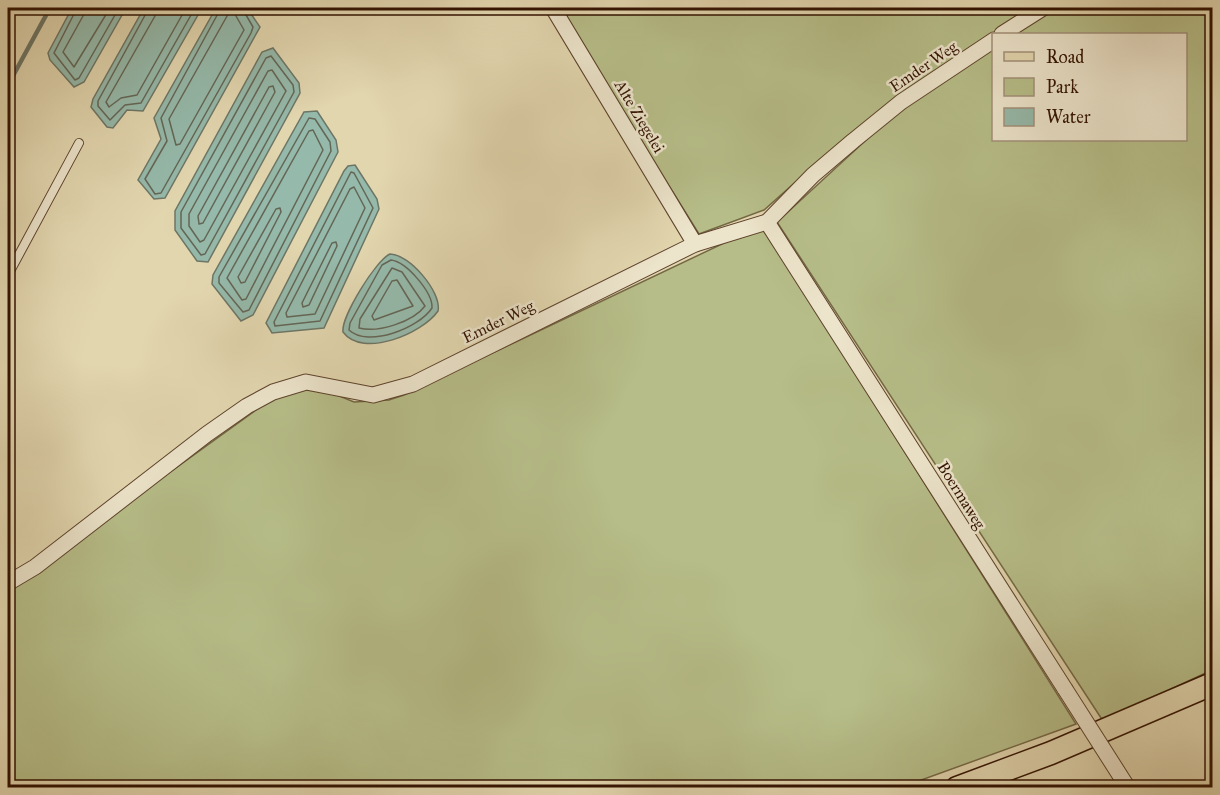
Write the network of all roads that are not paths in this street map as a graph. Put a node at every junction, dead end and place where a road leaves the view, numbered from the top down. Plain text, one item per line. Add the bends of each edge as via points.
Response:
1 (553, 8) edge
2 (1043, 8) edge
3 (1004, 33) edge
4 (992, 41) edge
5 (79, 143) dead end
6 (767, 222) junction
7 (695, 244) junction
8 (8, 275) edge
9 (8, 583) edge
10 (1212, 684) edge
11 (957, 788) edge
12 (1128, 788) edge

1 - 7 street, Alte Ziegelei
2 - 3 street
4 - 6 street, Emder Weg via 900,102 813,175
5 - 8 lane
6 - 7 street, Emder Weg
6 - 12 street, Boermaweg, bridge
7 - 9 street, Emder Weg via 413,384 374,395 306,382 273,392 231,417 35,567
10 - 11 main road via 1051,753

